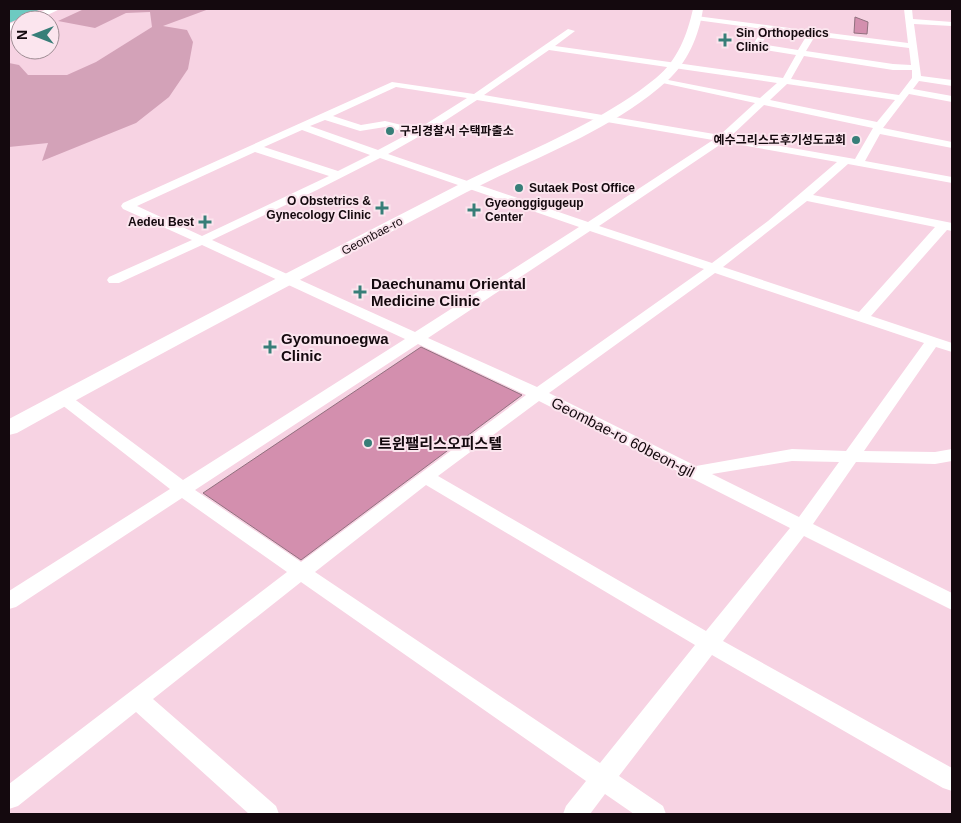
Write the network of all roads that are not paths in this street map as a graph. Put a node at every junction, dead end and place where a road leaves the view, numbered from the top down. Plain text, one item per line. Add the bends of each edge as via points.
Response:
1 (908, 9) edge
2 (697, 14) edge
3 (911, 21) junction
4 (952, 24) edge
5 (768, 28) junction
6 (571, 31) dead end
7 (812, 33) junction
8 (912, 46) junction
9 (548, 47) junction
10 (802, 52) junction
11 (676, 66) junction
12 (916, 73) junction
13 (661, 80) junction
14 (786, 80) junction
15 (952, 83) edge
16 (904, 94) junction
17 (474, 97) junction
18 (952, 99) edge
19 (762, 102) junction
20 (326, 117) junction
21 (604, 117) junction
22 (302, 127) junction
23 (877, 128) junction
24 (418, 132) junction
25 (720, 139) junction
26 (952, 145) edge
27 (255, 148) junction
28 (378, 154) junction
29 (845, 161) junction
30 (858, 163) junction
31 (339, 175) junction
32 (952, 180) edge
33 (468, 186) junction
34 (806, 197) junction
35 (588, 226) junction
36 (948, 226) edge
37 (202, 240) junction
38 (716, 268) junction
39 (114, 280) dead end
40 (291, 280) junction
41 (862, 317) junction
42 (416, 338) junction
43 (933, 341) junction
44 (952, 348) edge
45 (538, 394) junction
46 (63, 398) junction
47 (9, 428) edge
48 (952, 455) edge
49 (852, 456) junction
50 (695, 472) junction
51 (425, 477) junction
52 (182, 489) junction
53 (802, 526) junction
54 (300, 572) junction
55 (9, 601) edge
56 (952, 602) edge
57 (709, 644) junction
58 (137, 699) junction
59 (602, 779) junction
60 (952, 779) edge
61 (9, 798) edge
62 (267, 814) edge
63 (575, 814) edge
64 (654, 814) edge

1 - 3 street
2 - 5 street
2 - 11 street, Geombae-ro via 689,42
3 - 4 street
3 - 8 street
5 - 7 street
5 - 10 street via 756,46
6 - 9 street
7 - 8 street
7 - 10 street
8 - 12 street
9 - 11 street
9 - 17 street
10 - 12 street
10 - 14 street
11 - 13 street, Geombae-ro
11 - 14 street
12 - 15 street
12 - 16 street
13 - 19 street
13 - 21 street, Geombae-ro
14 - 16 street
14 - 19 street
16 - 18 street
16 - 23 street
17 - 20 street via 395,84
17 - 21 street
17 - 24 street
19 - 23 street
19 - 25 street
20 - 22 street
20 - 24 street via 360,128 385,124
21 - 25 street
21 - 33 street, Geombae-ro via 559,143
22 - 27 street
22 - 28 street
23 - 26 street
23 - 30 street
24 - 28 street
25 - 29 street
25 - 35 street
27 - 31 street
27 - 37 street, Geombae-ro 60beon-gil via 127,206
28 - 31 street
28 - 33 street
29 - 30 street
29 - 34 street
30 - 32 street
31 - 37 street
33 - 35 street
33 - 40 street, Geombae-ro
34 - 36 street
34 - 38 street
35 - 38 street
35 - 42 street
36 - 41 street
37 - 39 street
37 - 40 street, Geombae-ro 60beon-gil
38 - 41 street
38 - 45 street
40 - 42 street, Geombae-ro 60beon-gil
40 - 46 street, Geombae-ro
41 - 43 street
42 - 45 street, Geombae-ro 60beon-gil
42 - 52 street
43 - 44 street
43 - 49 street
45 - 50 street, Geombae-ro 60beon-gil
45 - 51 street
46 - 47 street, Geombae-ro
46 - 52 street
48 - 49 street via 935,458
49 - 50 street via 792,456
49 - 53 street
50 - 53 street, Geombae-ro 60beon-gil
51 - 54 street
51 - 57 street
52 - 54 street
52 - 55 street
53 - 56 street, Geombae-ro 60beon-gil
53 - 57 street
54 - 58 street
54 - 59 street
57 - 59 street
57 - 60 street
58 - 61 street
58 - 62 street
59 - 63 street
59 - 64 street

